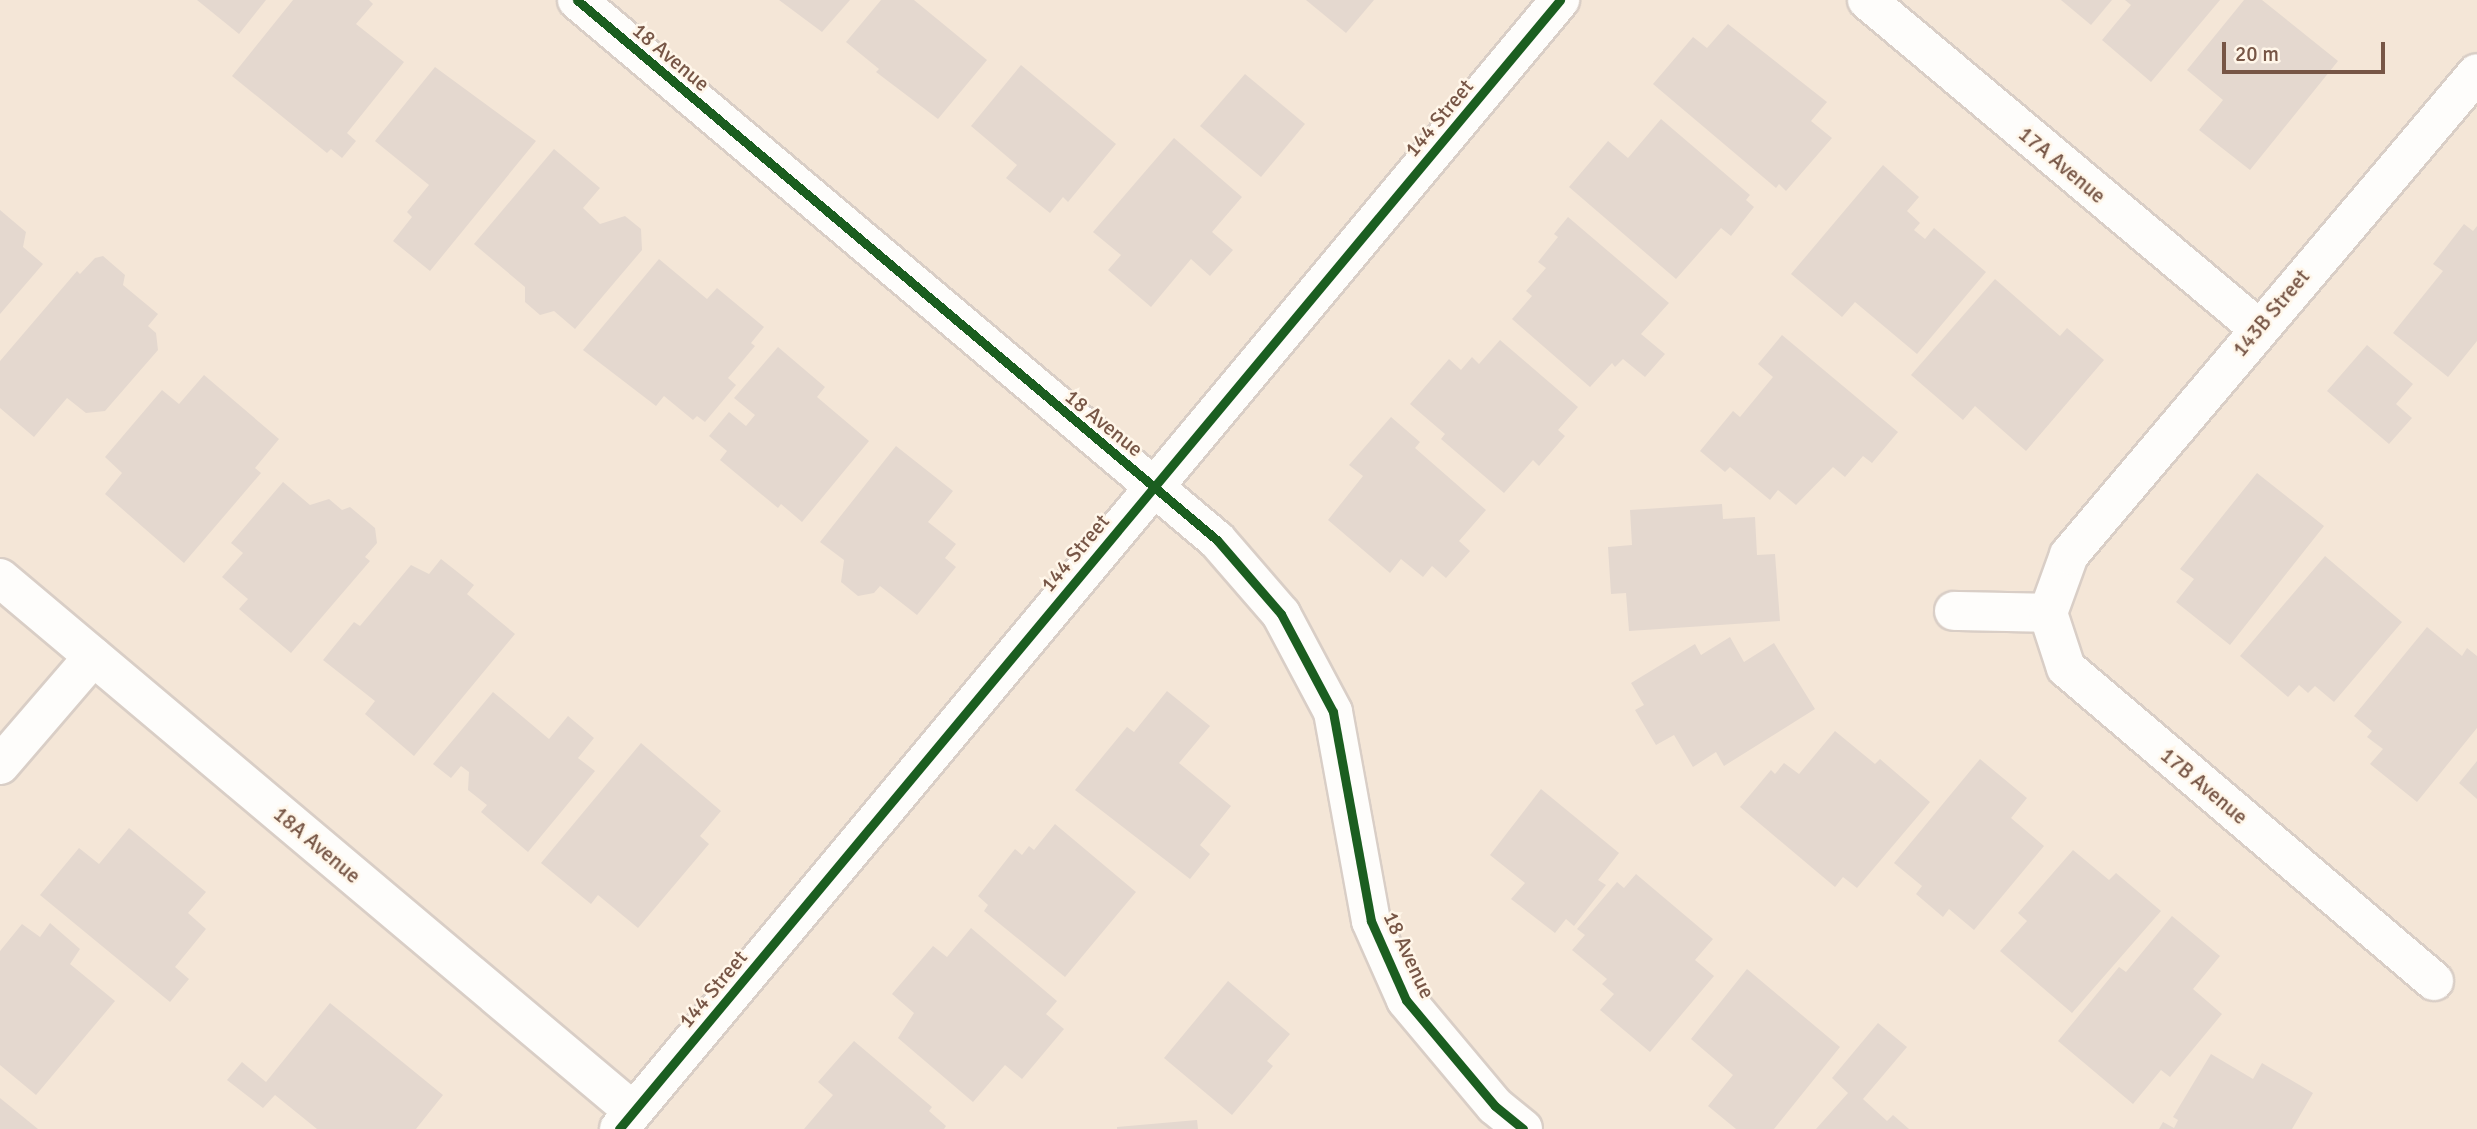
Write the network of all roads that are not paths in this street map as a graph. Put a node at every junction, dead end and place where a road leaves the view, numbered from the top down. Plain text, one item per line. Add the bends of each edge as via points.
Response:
1 (577, 0) edge
2 (1560, 0) edge
3 (1867, 0) edge
4 (2477, 73) edge
5 (2258, 328) junction
6 (1154, 486) junction
7 (0, 578) edge
8 (1954, 611) dead end
9 (2048, 613) junction
10 (93, 657) junction
11 (0, 765) edge
12 (2434, 981) dead end
13 (626, 1120) edge
14 (1497, 1121) edge

1 - 6 street, 18 Avenue
2 - 6 street, 144 Street
3 - 5 street, 17A Avenue
4 - 5 street, 143B Street
5 - 9 street, 143B Street via 2069,555
6 - 13 street, 144 Street
6 - 14 street, 18 Avenue via 1217,540 1282,614 1333,712 1371,921 1406,1000
7 - 10 street, 18A Avenue
8 - 9 street
9 - 12 street, 17B Avenue via 2066,668
10 - 11 street
10 - 13 street, 18A Avenue

